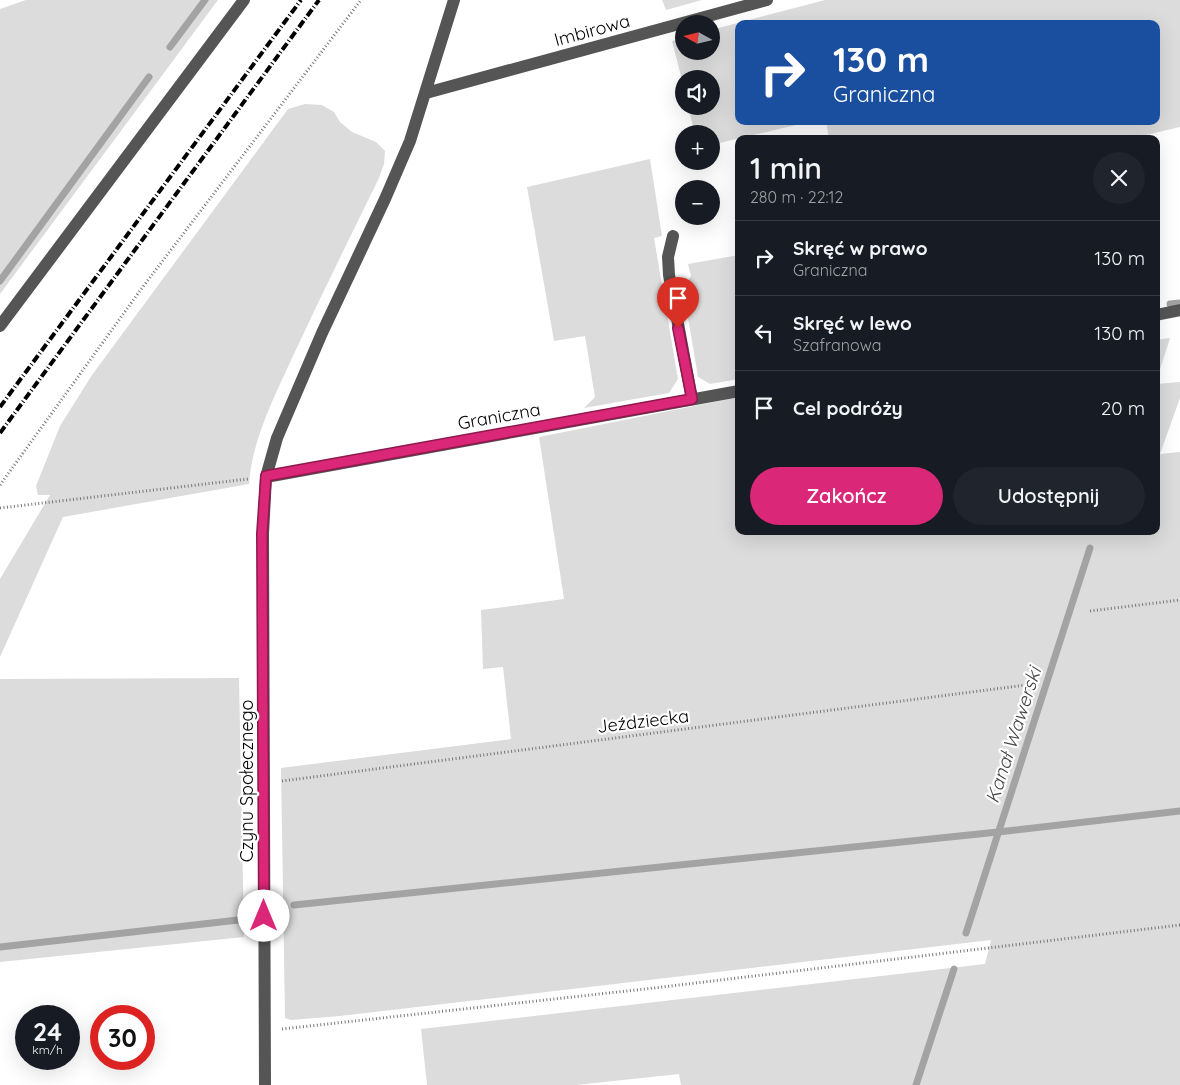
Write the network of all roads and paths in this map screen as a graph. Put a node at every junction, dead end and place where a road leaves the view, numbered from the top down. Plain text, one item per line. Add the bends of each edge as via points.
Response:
1 (244, 0) edge
2 (361, 0) edge
3 (454, 0) edge
4 (767, 0) edge
5 (426, 93) junction
6 (673, 236) dead end
7 (1180, 310) edge
8 (1160, 314) edge
9 (0, 326) edge
10 (735, 392) edge
11 (692, 399) junction
12 (266, 476) junction
13 (0, 485) edge
14 (0, 508) edge
15 (1180, 600) edge
16 (1090, 611) dead end
17 (1026, 685) dead end
18 (264, 783) junction
19 (1180, 925) edge
20 (265, 1031) junction
21 (265, 1085) edge

1 - 9 street
2 - 13 path via 142,288
3 - 5 street, Czynu Społecznego
4 - 5 street, Imbirowa
5 - 12 street, Czynu Społecznego via 386,199 277,438
6 - 11 street via 668,257 669,275
7 - 8 street
10 - 11 street, Graniczna
11 - 12 street, Graniczna
12 - 14 path
12 - 18 street, Czynu Społecznego via 262,534
15 - 16 path
17 - 18 path, Jeździecka
18 - 20 street, Czynu Społecznego
19 - 20 path
20 - 21 street, Czynu Społecznego

